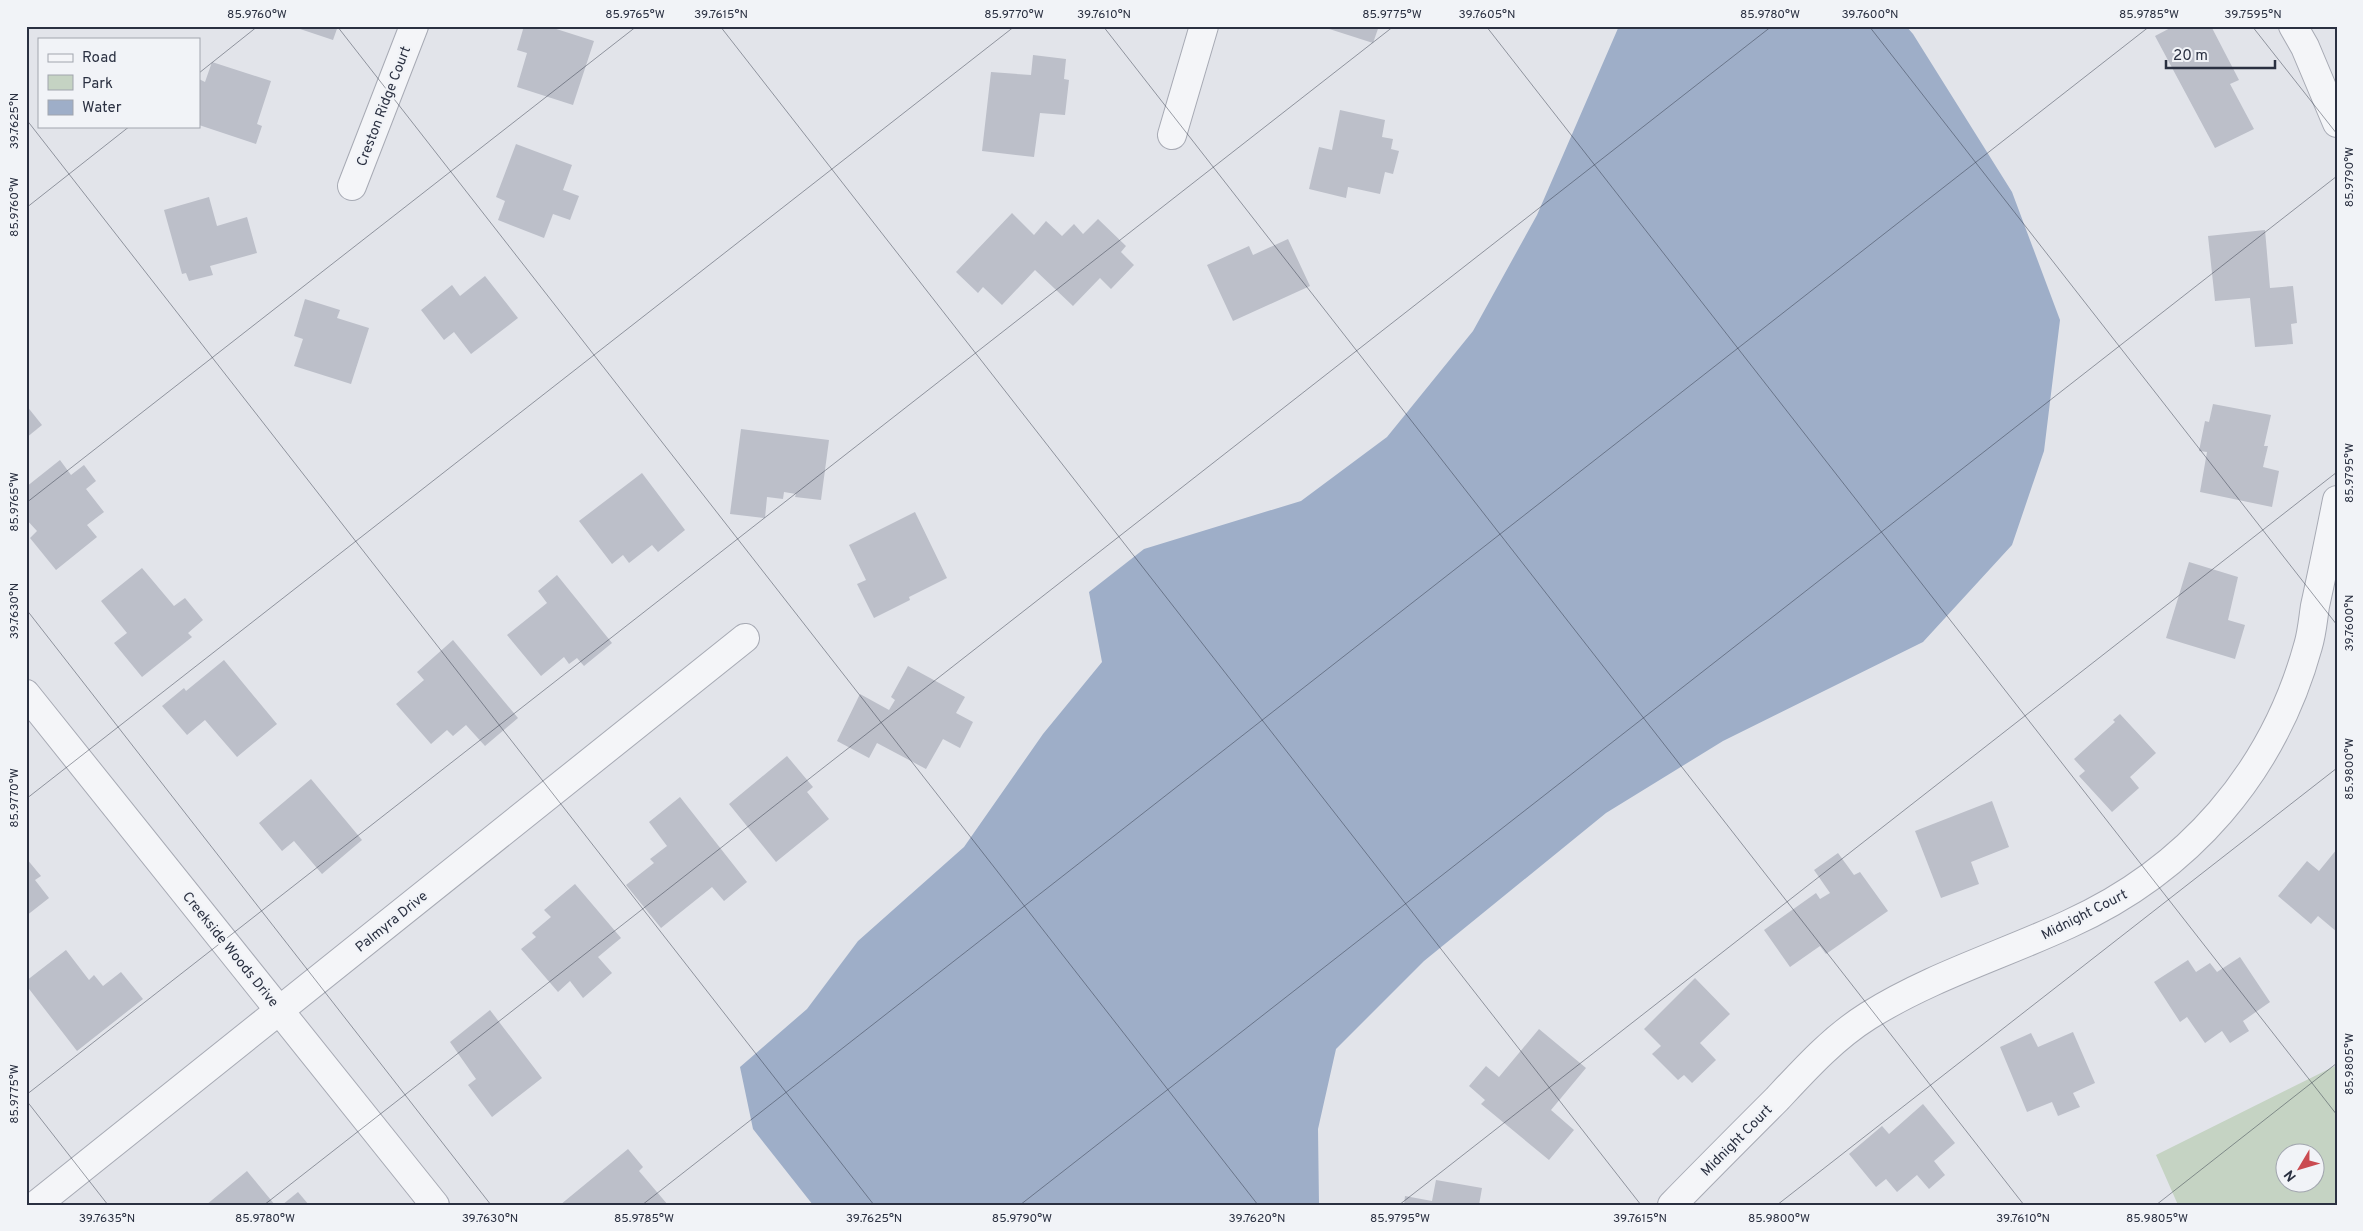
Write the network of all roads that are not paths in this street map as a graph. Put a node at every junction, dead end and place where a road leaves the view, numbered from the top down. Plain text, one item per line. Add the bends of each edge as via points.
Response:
1 (414, 26) edge
2 (1204, 26) edge
3 (2293, 26) edge
4 (2337, 123) edge
5 (1172, 135) dead end
6 (352, 186) dead end
7 (2337, 500) edge
8 (745, 638) dead end
9 (26, 694) edge
10 (280, 1010) junction
11 (36, 1205) edge
12 (435, 1205) edge
13 (1672, 1205) edge

1 - 6 street, Creston Ridge Court
2 - 5 street
3 - 4 street
7 - 13 street, Midnight Court via 2309,643 2288,706 2248,778 2205,830 2169,864 2113,902 2068,925 1916,990 1853,1027 1821,1053
8 - 10 street, Palmyra Drive
9 - 10 street, Creekside Woods Drive
10 - 11 street, Palmyra Drive
10 - 12 street, Creekside Woods Drive

